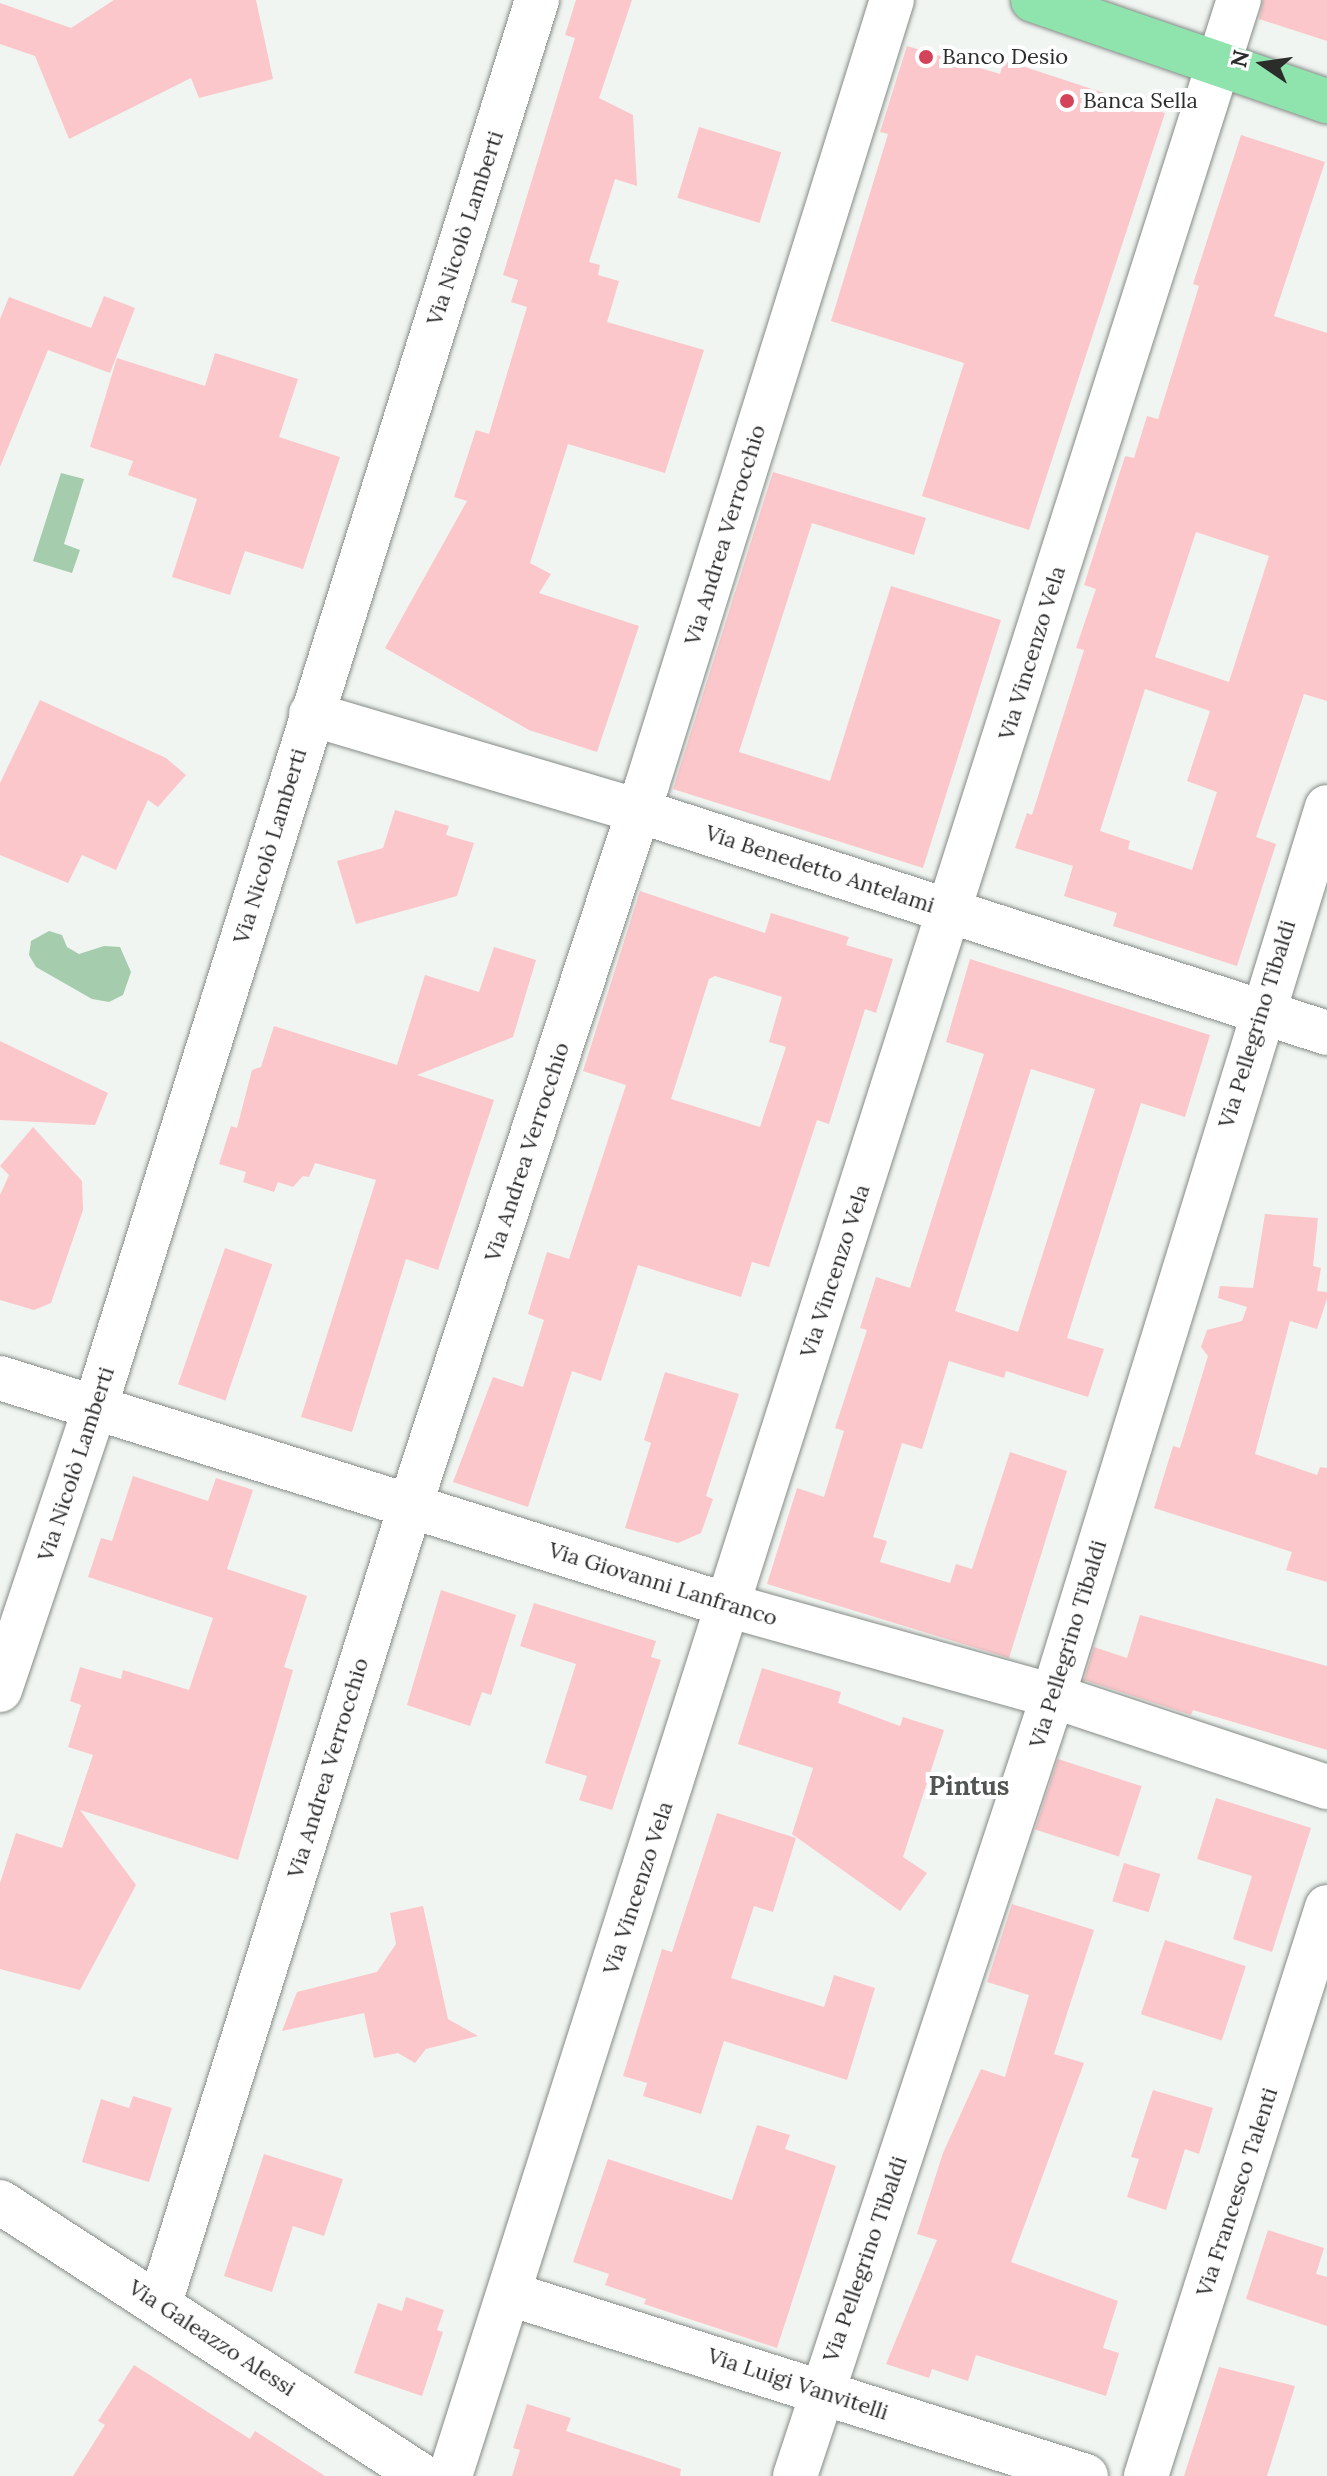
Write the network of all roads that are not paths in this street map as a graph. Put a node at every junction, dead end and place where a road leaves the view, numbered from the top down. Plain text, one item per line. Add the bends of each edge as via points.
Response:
1 (537, 0) edge
2 (892, 0) edge
3 (1033, 0) edge
4 (1239, 0) edge
5 (1218, 65) junction
6 (1327, 101) edge
7 (311, 714) junction
8 (1327, 807) edge
9 (639, 811) junction
10 (950, 911) junction
11 (1260, 1012) junction
12 (1327, 1033) edge
13 (0, 1378) edge
14 (95, 1408) junction
15 (410, 1506) junction
16 (727, 1605) junction
17 (0, 1690) edge
18 (1053, 1696) junction
19 (1327, 1787) edge
20 (1327, 1907) edge
21 (0, 2202) edge
22 (510, 2294) junction
23 (160, 2303) junction
24 (821, 2390) junction
25 (422, 2476) edge
26 (450, 2476) edge
27 (795, 2476) edge
28 (1086, 2476) edge
29 (1146, 2476) edge

1 - 7 street, Via Nicolò Lamberti
2 - 9 street, Via Andrea Verrocchio
3 - 5 main road
4 - 5 street, Via Vincenzo Vela
5 - 6 main road
5 - 10 street, Via Vincenzo Vela
7 - 9 street, Via Benedetto Antelami
7 - 14 street, Via Nicolò Lamberti
8 - 11 street, Via Pellegrino Tibaldi
9 - 10 street, Via Benedetto Antelami
9 - 15 street, Via Andrea Verrocchio
10 - 11 street, Via Benedetto Antelami
10 - 16 street, Via Vincenzo Vela
11 - 12 street, Via Benedetto Antelami
11 - 18 street, Via Pellegrino Tibaldi
13 - 14 street, Via Giovanni Lanfranco
14 - 15 street, Via Giovanni Lanfranco
14 - 17 street, Via Nicolò Lamberti
15 - 16 street, Via Giovanni Lanfranco
15 - 23 street, Via Andrea Verrocchio
16 - 18 street, Via Giovanni Lanfranco
16 - 22 street, Via Vincenzo Vela
18 - 19 street, Via Giovanni Lanfranco
18 - 24 street, Via Pellegrino Tibaldi
20 - 29 street, Via Francesco Talenti
21 - 23 street, Via Galeazzo Alessi
22 - 24 street, Via Luigi Vanvitelli
22 - 26 street, Via Vincenzo Vela
23 - 25 street, Via Galeazzo Alessi
24 - 27 street, Via Pellegrino Tibaldi
24 - 28 street, Via Luigi Vanvitelli

